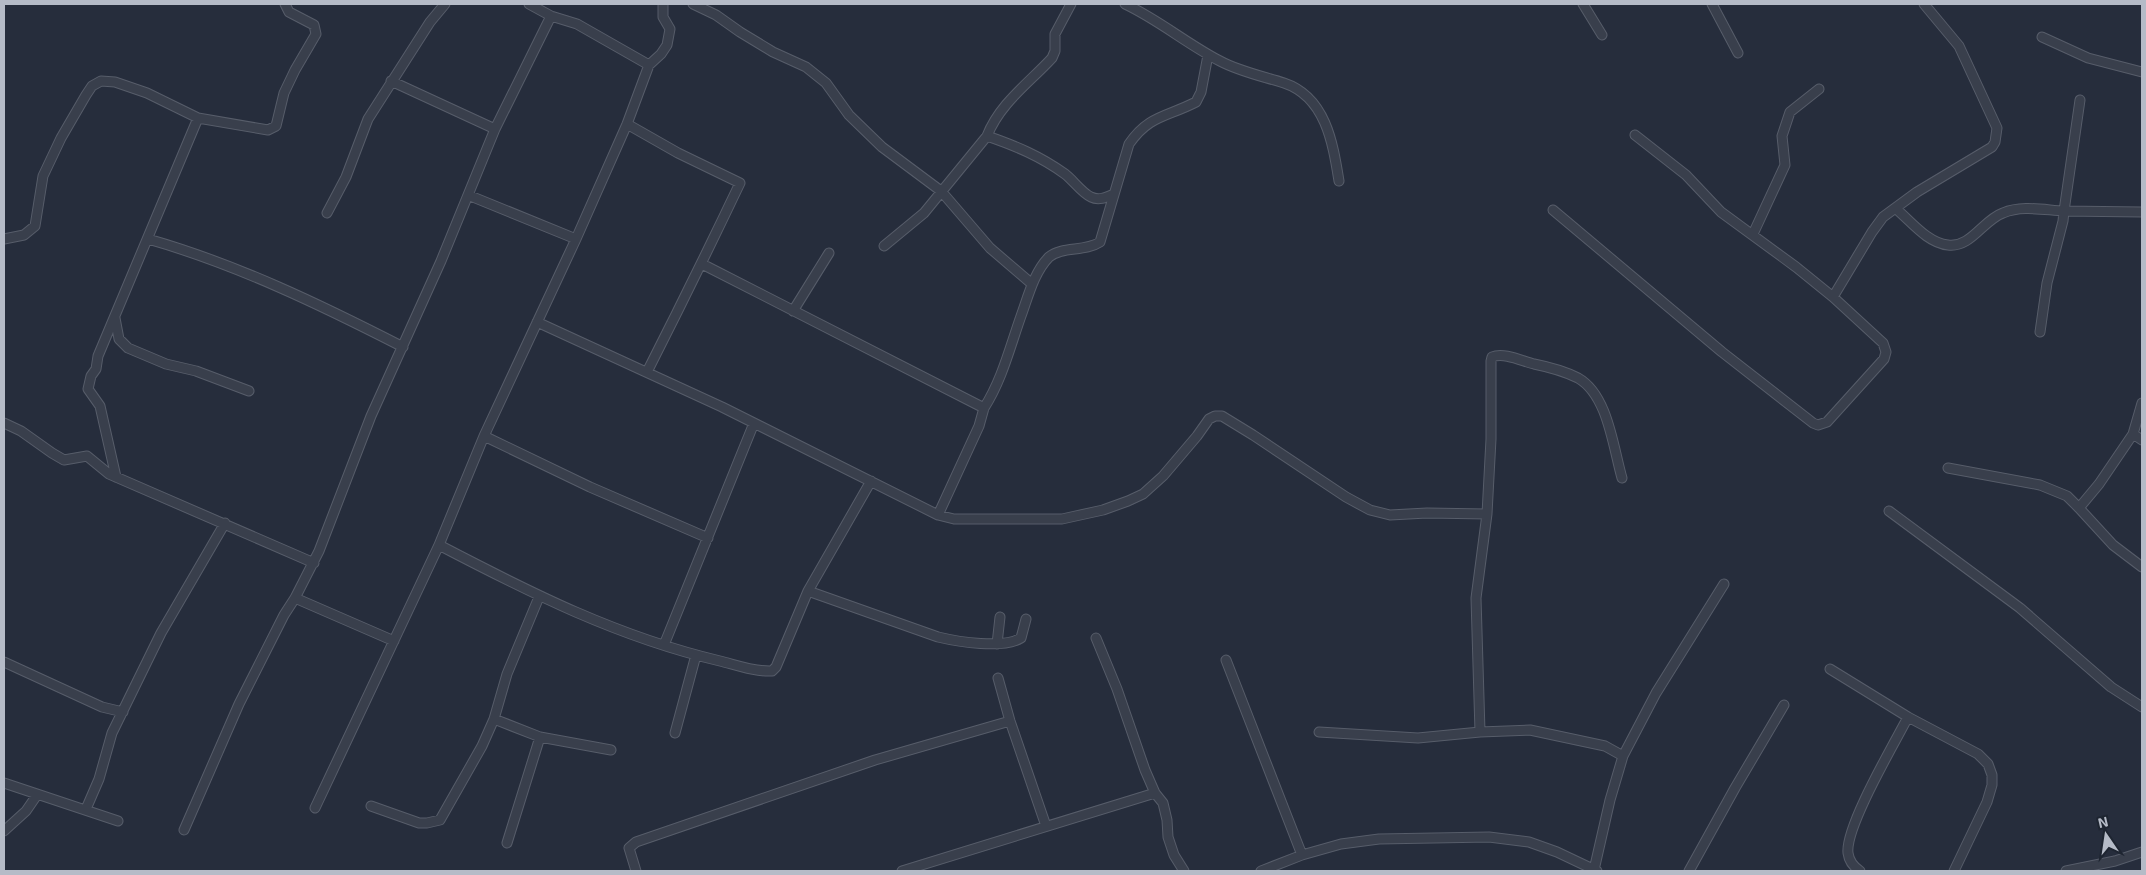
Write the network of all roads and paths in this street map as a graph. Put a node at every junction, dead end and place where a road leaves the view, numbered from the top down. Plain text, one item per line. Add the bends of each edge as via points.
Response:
1 (285, 4) edge
2 (445, 4) edge
3 (529, 4) edge
4 (663, 4) edge
5 (693, 4) edge
6 (1071, 4) edge
7 (1125, 4) edge
8 (1583, 4) edge
9 (1712, 4) edge
10 (1924, 4) edge
11 (551, 16) junction
12 (1602, 35) dead end
13 (2042, 37) dead end
14 (1738, 53) dead end
15 (1208, 55) junction
16 (649, 65) junction
17 (2142, 72) edge
18 (391, 81) junction
19 (1819, 89) dead end
20 (2080, 100) dead end
21 (198, 118) junction
22 (627, 124) junction
23 (495, 129) junction
24 (1635, 135) dead end
25 (988, 136) junction
26 (1339, 181) dead end
27 (942, 192) junction
28 (1114, 194) junction
29 (468, 195) junction
30 (1895, 208) junction
31 (1553, 210) dead end
32 (2064, 211) junction
33 (2142, 212) edge
34 (327, 213) dead end
35 (1752, 234) junction
36 (4, 239) edge
37 (148, 239) junction
38 (576, 239) junction
39 (884, 246) dead end
40 (829, 253) dead end
41 (702, 264) junction
42 (1032, 284) junction
43 (1833, 297) junction
44 (793, 310) junction
45 (115, 318) junction
46 (538, 322) junction
47 (2040, 332) dead end
48 (403, 347) junction
49 (647, 372) junction
50 (249, 391) dead end
51 (2142, 404) edge
52 (984, 408) junction
53 (4, 423) edge
54 (754, 423) junction
55 (2132, 434) junction
56 (484, 436) junction
57 (2142, 440) edge
58 (1948, 468) dead end
59 (116, 477) junction
60 (1622, 478) dead end
61 (871, 481) junction
62 (2079, 508) junction
63 (1889, 511) dead end
64 (938, 514) junction
65 (1487, 514) junction
66 (225, 523) junction
67 (708, 538) junction
68 (439, 545) junction
69 (314, 563) junction
70 (2142, 567) edge
71 (1724, 584) dead end
72 (808, 591) junction
73 (539, 597) junction
74 (295, 598) junction
75 (1000, 616) dead end
76 (1026, 619) dead end
77 (1096, 638) dead end
78 (394, 641) junction
79 (996, 644) junction
80 (664, 645) junction
81 (696, 655) junction
82 (1226, 660) dead end
83 (4, 662) edge
84 (1830, 669) dead end
85 (998, 678) dead end
86 (1784, 705) dead end
87 (2142, 707) edge
88 (123, 712) junction
89 (1908, 717) junction
90 (494, 719) junction
91 (1010, 721) junction
92 (1319, 732) dead end
93 (1480, 732) junction
94 (675, 733) dead end
95 (540, 737) junction
96 (611, 750) dead end
97 (1623, 756) junction
98 (4, 783) edge
99 (1155, 793) junction
100 (37, 795) junction
101 (371, 806) dead end
102 (315, 808) dead end
103 (86, 809) junction
104 (118, 821) dead end
105 (1046, 826) junction
106 (184, 830) dead end
107 (4, 831) edge
108 (508, 843) dead end
109 (2142, 852) edge
110 (1302, 855) junction
111 (1596, 870) edge
112 (636, 871) edge
113 (902, 871) edge
114 (1184, 871) edge
115 (1263, 871) edge
116 (1688, 871) edge
117 (1860, 871) edge
118 (1954, 871) edge
119 (2066, 871) edge

1 - 21 street via 289,12 314,25 316,34 284,93 276,126 268,130
2 - 18 street
3 - 11 street
4 - 16 street via 670,37 661,54
5 - 27 street via 773,52 806,67 826,83 844,109 882,147
6 - 25 street via 1055,34 1052,58 1012,97 992,123
7 - 15 street via 1147,14
8 - 12 street
9 - 14 street
10 - 30 street via 1959,46 1997,128 1997,135 1992,147
11 - 16 street via 577,24
11 - 23 street
13 - 17 street via 2088,58
15 - 26 street via 1249,74 1286,84 1311,102 1330,132
15 - 28 street via 1198,99 1157,117 1135,135 1129,144
16 - 22 street
18 - 23 street
18 - 34 street via 368,119 346,177
19 - 35 street via 1799,103 1788,118 1782,136 1786,165
20 - 32 street
21 - 36 street via 147,93 115,82 101,81 92,86 43,176 35,226 24,235
21 - 37 street
22 - 38 street
22 - 41 street via 740,183
23 - 29 street
24 - 35 street via 1686,176 1721,212
25 - 27 street
25 - 28 street via 1045,159 1091,197 1099,199
27 - 39 street via 918,220
27 - 42 street via 990,248
28 - 42 street via 1100,242 1054,254
29 - 38 street
29 - 48 street
30 - 32 street via 1929,237 1947,245 1968,240 2004,212 2024,208
30 - 43 street via 1872,232
31 - 43 street via 1715,346 1818,425 1828,422 1884,359 1886,352 1883,343
32 - 33 street
32 - 47 street
35 - 43 street
37 - 45 street
37 - 48 street via 239,271
38 - 46 street
40 - 44 street
41 - 44 street
41 - 49 street
42 - 52 street via 996,389
44 - 52 street
45 - 50 street via 119,339 128,348
45 - 59 street via 88,389 100,406
46 - 49 street
46 - 56 street
48 - 69 street via 371,416
49 - 54 street
51 - 55 street
52 - 64 street via 979,426
53 - 59 street via 64,460 87,456
54 - 61 street
54 - 67 street
55 - 57 street
55 - 62 street
56 - 67 street
56 - 68 street
58 - 62 street via 2040,484 2066,496
59 - 66 street
60 - 65 street via 1603,407 1587,385 1559,370 1496,356 1491,361
61 - 64 street
61 - 72 street
62 - 70 street via 2113,545
63 - 87 street via 2020,608 2111,687
64 - 65 street via 954,520 1053,519 1103,510 1143,494 1163,476 1209,419 1222,416 1346,498 1370,510 1390,515
65 - 93 street via 1476,598
66 - 69 street
66 - 88 street via 161,634
67 - 80 street
68 - 73 street
68 - 78 street
69 - 74 street
71 - 97 street via 1656,693
72 - 79 street via 952,641
72 - 81 street via 772,671
73 - 80 street via 615,630
73 - 90 street via 507,674
74 - 78 street
74 - 106 street via 239,704
75 - 79 street
76 - 79 street via 1021,638
77 - 99 street
78 - 102 street
80 - 81 street
81 - 94 street
82 - 110 street
83 - 88 street via 102,707
84 - 89 street
85 - 91 street
86 - 116 street
88 - 103 street via 112,733 99,779
89 - 117 street via 1852,829 1848,854 1852,865
89 - 118 street via 1978,754 1988,764 1992,775 1987,802
90 - 95 street
90 - 101 street via 440,820 419,822
91 - 105 street
91 - 112 street via 875,760 636,842 629,848
92 - 93 street via 1418,738
93 - 97 street via 1530,730 1605,746
95 - 96 street
95 - 108 street
97 - 111 street via 1610,800
98 - 100 street
99 - 105 street
99 - 114 street via 1163,803 1168,837
100 - 103 street
100 - 107 street via 26,811
103 - 104 street
105 - 113 street
109 - 119 street
110 - 111 street via 1340,844 1379,839 1489,837 1529,842
110 - 115 street

